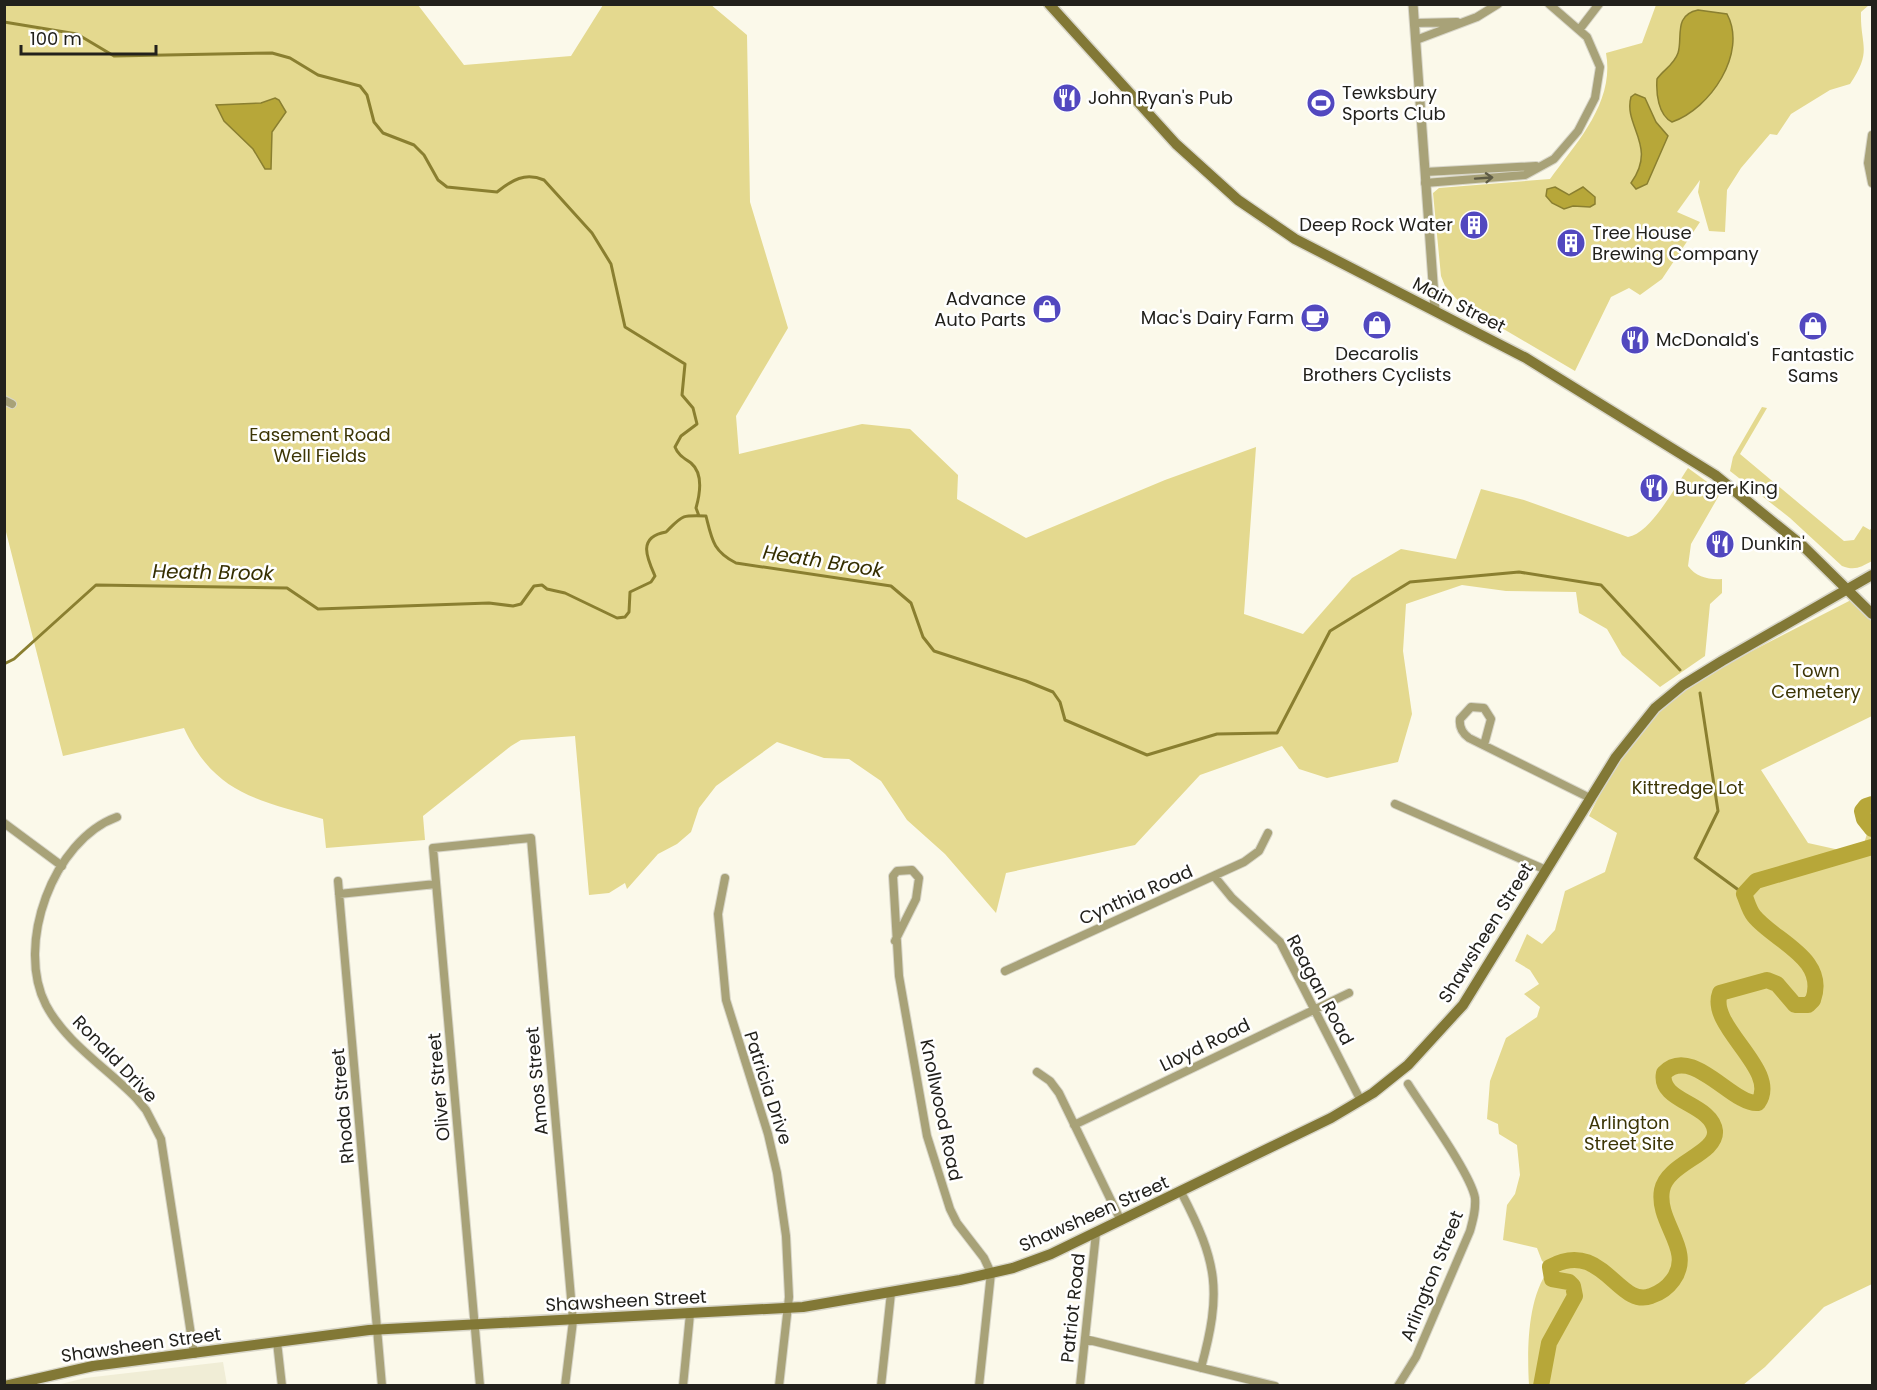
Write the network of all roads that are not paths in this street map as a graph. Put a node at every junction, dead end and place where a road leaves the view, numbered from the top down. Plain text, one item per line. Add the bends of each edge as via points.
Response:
1 (1049, 4) edge
2 (1413, 4) edge
3 (1498, 4) edge
4 (1549, 4) edge
5 (1599, 4) edge
6 (1461, 22) junction
7 (1415, 23) junction
8 (1579, 30) junction
9 (1416, 40) junction
10 (1872, 135) edge
11 (1541, 165) junction
12 (1425, 172) junction
13 (1425, 183) junction
14 (1872, 183) edge
15 (1435, 310) junction
16 (1872, 575) edge
17 (1847, 589) junction
18 (1872, 614) edge
19 (1484, 745) junction
20 (1590, 798) junction
21 (1395, 804) dead end
22 (117, 817) dead end
23 (4, 823) edge
24 (1268, 833) dead end
25 (531, 838) joint
26 (62, 866) junction
27 (1546, 870) junction
28 (1214, 876) junction
29 (725, 878) dead end
30 (338, 881) dead end
31 (436, 884) junction
32 (339, 894) junction
33 (896, 941) junction
34 (1005, 970) dead end
35 (1349, 993) dead end
36 (1315, 1009) junction
37 (1036, 1072) dead end
38 (1408, 1084) dead end
39 (1360, 1101) junction
40 (1074, 1125) junction
41 (1181, 1192) junction
42 (1121, 1221) junction
43 (1096, 1233) junction
44 (991, 1273) junction
45 (891, 1293) junction
46 (788, 1308) junction
47 (690, 1314) junction
48 (573, 1321) junction
49 (475, 1323) junction
50 (377, 1329) junction
51 (1085, 1339) junction
52 (277, 1342) junction
53 (194, 1354) junction
54 (1201, 1368) junction
55 (5, 1386) edge
56 (282, 1386) edge
57 (382, 1386) edge
58 (480, 1386) edge
59 (565, 1386) edge
60 (683, 1386) edge
61 (779, 1386) edge
62 (881, 1386) edge
63 (979, 1386) edge
64 (1080, 1386) edge
65 (1275, 1386) edge
66 (1398, 1386) edge

1 - 15 main road, Main Street via 1170,138 1238,200 1295,239
2 - 7 street
3 - 6 street
4 - 8 street
5 - 8 street
6 - 7 street
6 - 9 street
7 - 9 street
8 - 11 street via 1592,44 1600,67 1595,98 1564,150
9 - 12 street
10 - 14 street via 1868,163
11 - 12 street
13 -> 11 street via 1525,175
12 - 13 street
13 - 15 street
15 - 17 main road, Main Street via 1526,358 1714,475 1770,518
16 - 17 main road, Shawsheen Street
17 - 18 main road, Main Street
17 - 20 main road, Shawsheen Street via 1667,697 1645,718
19 - 19 street via 1466,736 1460,728 1461,716 1471,707 1484,708 1491,718
19 - 20 street
20 - 27 main road, Shawsheen Street
21 - 27 street
22 - 26 street, Ronald Drive via 92,831
23 - 26 street
24 - 28 street, Cynthia Road via 1253,857
25 - 31 street, Oliver Street via 433,848
25 - 48 street, Amos Street
26 - 53 street, Ronald Drive via 44,897 36,926 42,993 63,1029 136,1098 158,1133 166,1159
27 - 39 main road, Shawsheen Street via 1463,1005 1419,1055
28 - 34 street, Cynthia Road
28 - 36 street, Reagan Road via 1280,942
29 - 46 street, Patricia Drive via 718,914 724,985 777,1173 789,1267
30 - 32 street, Rhoda Street
31 - 32 street
31 - 49 street, Oliver Street
32 - 50 street, Rhoda Street
33 - 33 street, Knollwood Road via 919,891 919,876 912,870 893,874
33 - 44 street, Knollwood Road via 903,1003 934,1165 957,1223
35 - 36 street, Lloyd Road
36 - 39 street, Reagan Road
36 - 40 street, Lloyd Road
37 - 40 street via 1055,1086
38 - 66 street, Arlington Street via 1468,1179 1475,1209 1470,1231 1416,1356
39 - 41 main road, Shawsheen Street
40 - 42 street
41 - 42 main road, Shawsheen Street
41 - 54 street via 1207,1248 1215,1278 1214,1314
42 - 43 main road, Shawsheen Street
43 - 44 main road, Shawsheen Street via 1036,1260
43 - 51 street, Patriot Road
44 - 45 main road, Shawsheen Street
44 - 63 street
45 - 46 main road, Shawsheen Street
45 - 62 street
46 - 47 main road, Shawsheen Street
46 - 61 street, Patricia Drive
47 - 48 main road, Shawsheen Street
47 - 60 street
48 - 49 main road, Shawsheen Street
48 - 59 street, Amos Street
49 - 50 main road, Shawsheen Street
49 - 58 street, Oliver Street
50 - 52 main road, Shawsheen Street
50 - 57 street, Rhoda Street
51 - 54 street
51 - 64 street, Patriot Road
52 - 53 main road, Shawsheen Street
52 - 56 street
53 - 55 main road, Shawsheen Street via 93,1366
54 - 65 street

